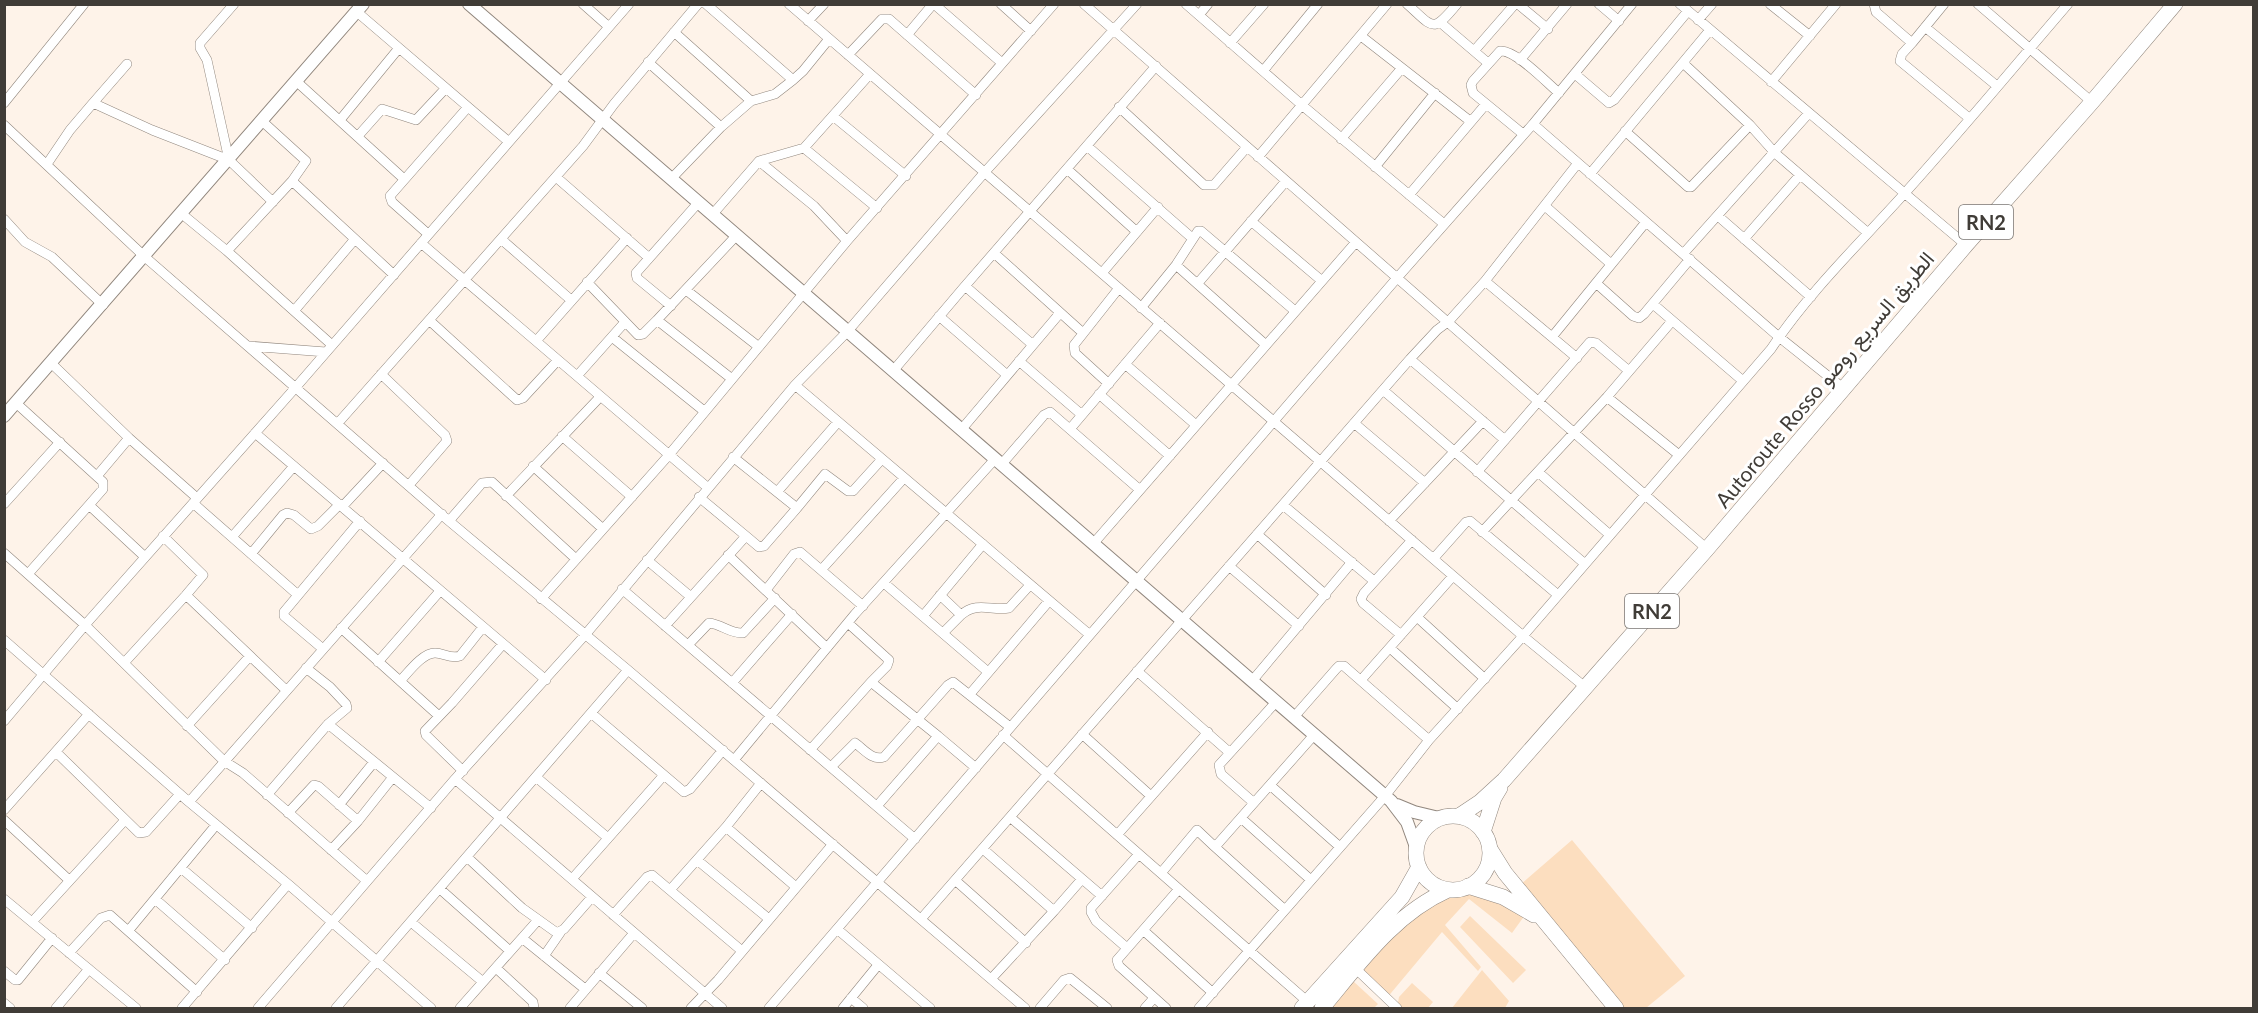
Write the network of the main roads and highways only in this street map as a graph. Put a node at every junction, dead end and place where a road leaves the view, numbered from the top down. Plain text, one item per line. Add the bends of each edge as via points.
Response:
1 (2175, 4) edge
2 (1504, 780) junction
3 (1459, 816) junction
4 (1484, 832) junction
5 (1490, 849) junction
6 (1419, 867) junction
7 (1468, 886) junction
8 (1448, 890) junction
9 (1544, 922) junction
10 (1311, 1006) edge
11 (1616, 1008) edge

1 - 2 main road, Autoroute Rosso الطريق السريع روصو / RN2
2 - 3 main road, Autoroute Rosso الطريق السريع روصو / RN2
2 - 4 main road, Autoroute Rosso الطريق السريع روصو / RN2
3 - 4 main road
3 - 6 main road via 1439,818 1426,827 1416,847
4 - 5 main road
5 - 7 main road via 1485,871
5 - 9 main road
6 - 8 main road via 1428,880
6 - 10 main road via 1402,897
7 - 8 main road
7 - 9 main road via 1515,903
8 - 10 main road via 1404,917
9 - 11 main road

